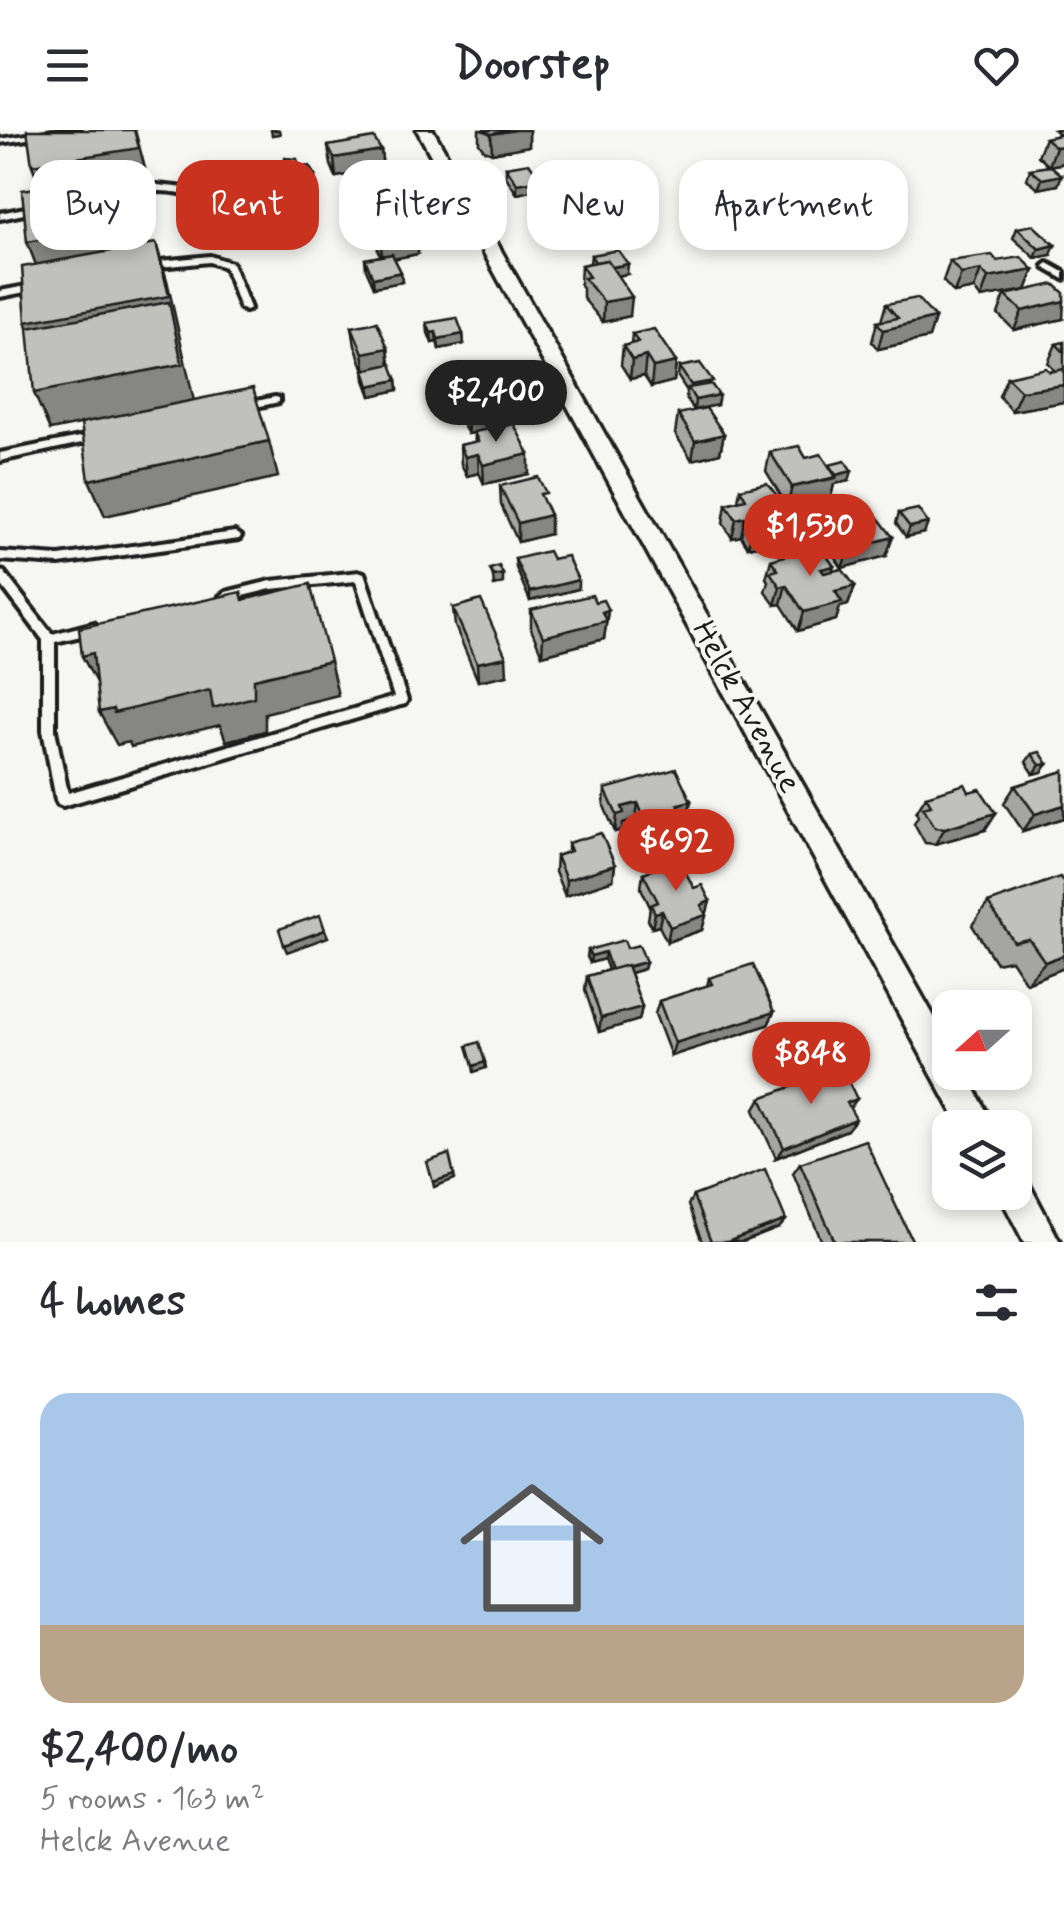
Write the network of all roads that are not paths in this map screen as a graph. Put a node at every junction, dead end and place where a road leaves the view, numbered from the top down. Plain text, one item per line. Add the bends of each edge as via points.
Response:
1 (75, 130) edge
2 (425, 130) edge
3 (0, 142) edge
4 (30, 210) edge
5 (0, 216) edge
6 (144, 266) edge
7 (1048, 266) dead end
8 (1064, 276) edge
9 (54, 284) edge
10 (0, 294) edge
11 (244, 308) dead end
12 (275, 400) dead end
13 (220, 412) edge
14 (110, 434) edge
15 (0, 457) edge
16 (236, 536) dead end
17 (0, 556) edge
18 (0, 575) edge
19 (215, 598) edge
20 (104, 626) edge
21 (49, 639) junction
22 (969, 1110) edge
23 (1025, 1210) edge
24 (1043, 1242) edge

1 - 3 lane
2 - 22 street, Helck Avenue
4 - 5 lane
6 - 11 lane via 210,259 229,265
7 - 8 lane
9 - 10 lane
12 - 13 lane
14 - 15 lane
16 - 17 lane via 59,560
18 - 21 lane
19 - 21 lane via 360,576 400,700 63,800 49,730
20 - 21 lane
23 - 24 street

